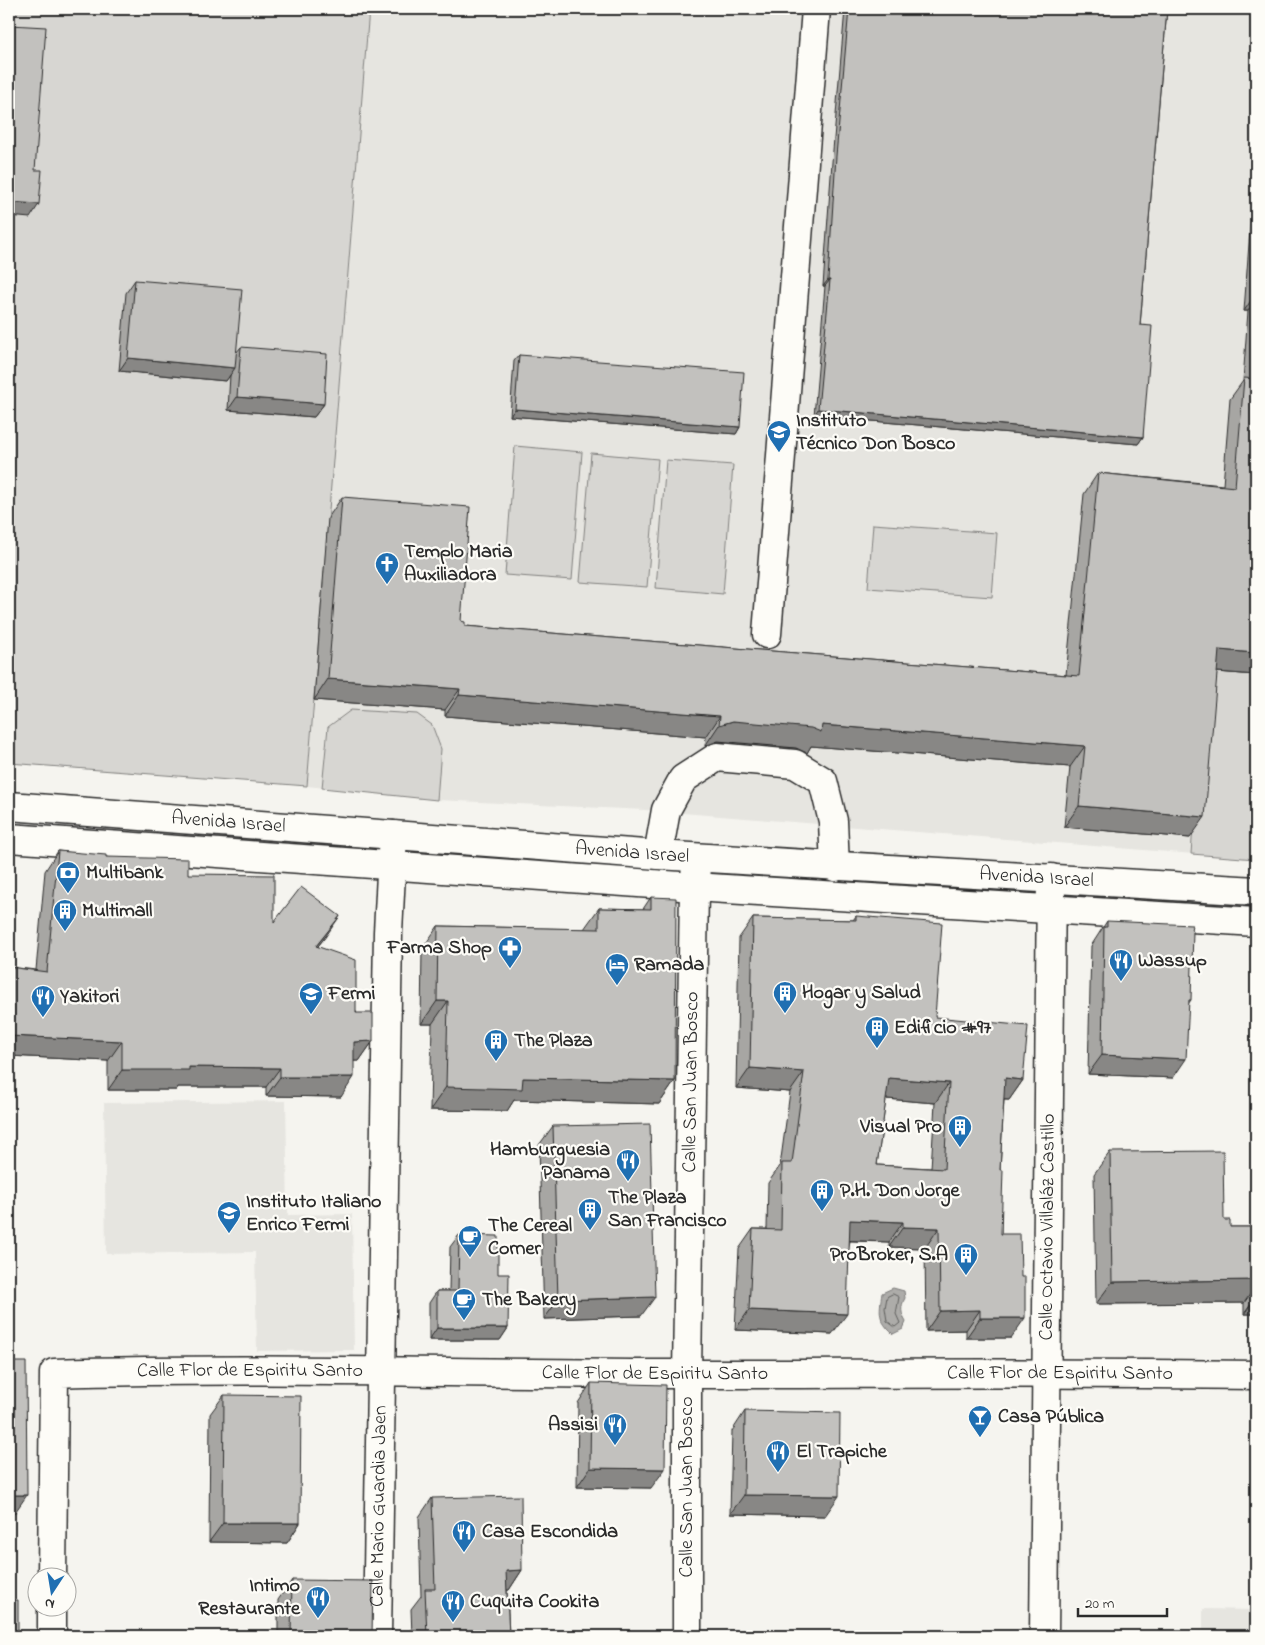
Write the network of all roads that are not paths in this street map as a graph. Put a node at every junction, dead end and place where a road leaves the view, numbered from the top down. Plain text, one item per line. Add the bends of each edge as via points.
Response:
1 (816, 9) edge
2 (767, 634) dead end
3 (9, 806) edge
4 (393, 835) junction
5 (9, 838) edge
6 (658, 855) junction
7 (697, 858) junction
8 (836, 866) junction
9 (391, 867) junction
10 (1051, 878) junction
11 (694, 887) junction
12 (1256, 891) edge
13 (1050, 908) junction
14 (1256, 922) edge
15 (382, 1370) junction
16 (1045, 1372) junction
17 (687, 1374) junction
18 (1256, 1374) edge
19 (52, 1568) edge
20 (52, 1618) edge
21 (52, 1636) edge
22 (376, 1636) edge
23 (687, 1636) edge
24 (1044, 1636) edge

1 - 2 street
3 - 4 street, Avenida Israel
4 - 6 street, Avenida Israel
4 - 9 street, Calle Mario Guardia Jaen
5 - 9 street, Avenida Israel
6 - 7 street, Avenida Israel
6 - 8 street via 666,810 683,779 717,757 795,764 823,781 833,821
7 - 8 street, Avenida Israel
7 - 11 street, Calle San Juan Bosco
8 - 10 street, Avenida Israel
9 - 11 street, Avenida Israel
9 - 15 street, Calle Mario Guardia Jaen
10 - 12 street, Avenida Israel
10 - 13 street, Calle Octavio Villaláz Castillo
11 - 13 street, Avenida Israel
11 - 17 street, Calle San Juan Bosco
13 - 14 street, Avenida Israel
13 - 16 street, Calle Octavio Villaláz Castillo
15 - 17 street, Calle Flor de Espiritu Santo
15 - 19 street, Calle Flor de Espiritu Santo via 54,1373
15 - 22 street, Calle Mario Guardia Jaen
16 - 17 street, Calle Flor de Espiritu Santo
16 - 18 street, Calle Flor de Espiritu Santo
16 - 24 street, Calle Octavio Villaláz Castillo
17 - 23 street, Calle San Juan Bosco
20 - 21 street

